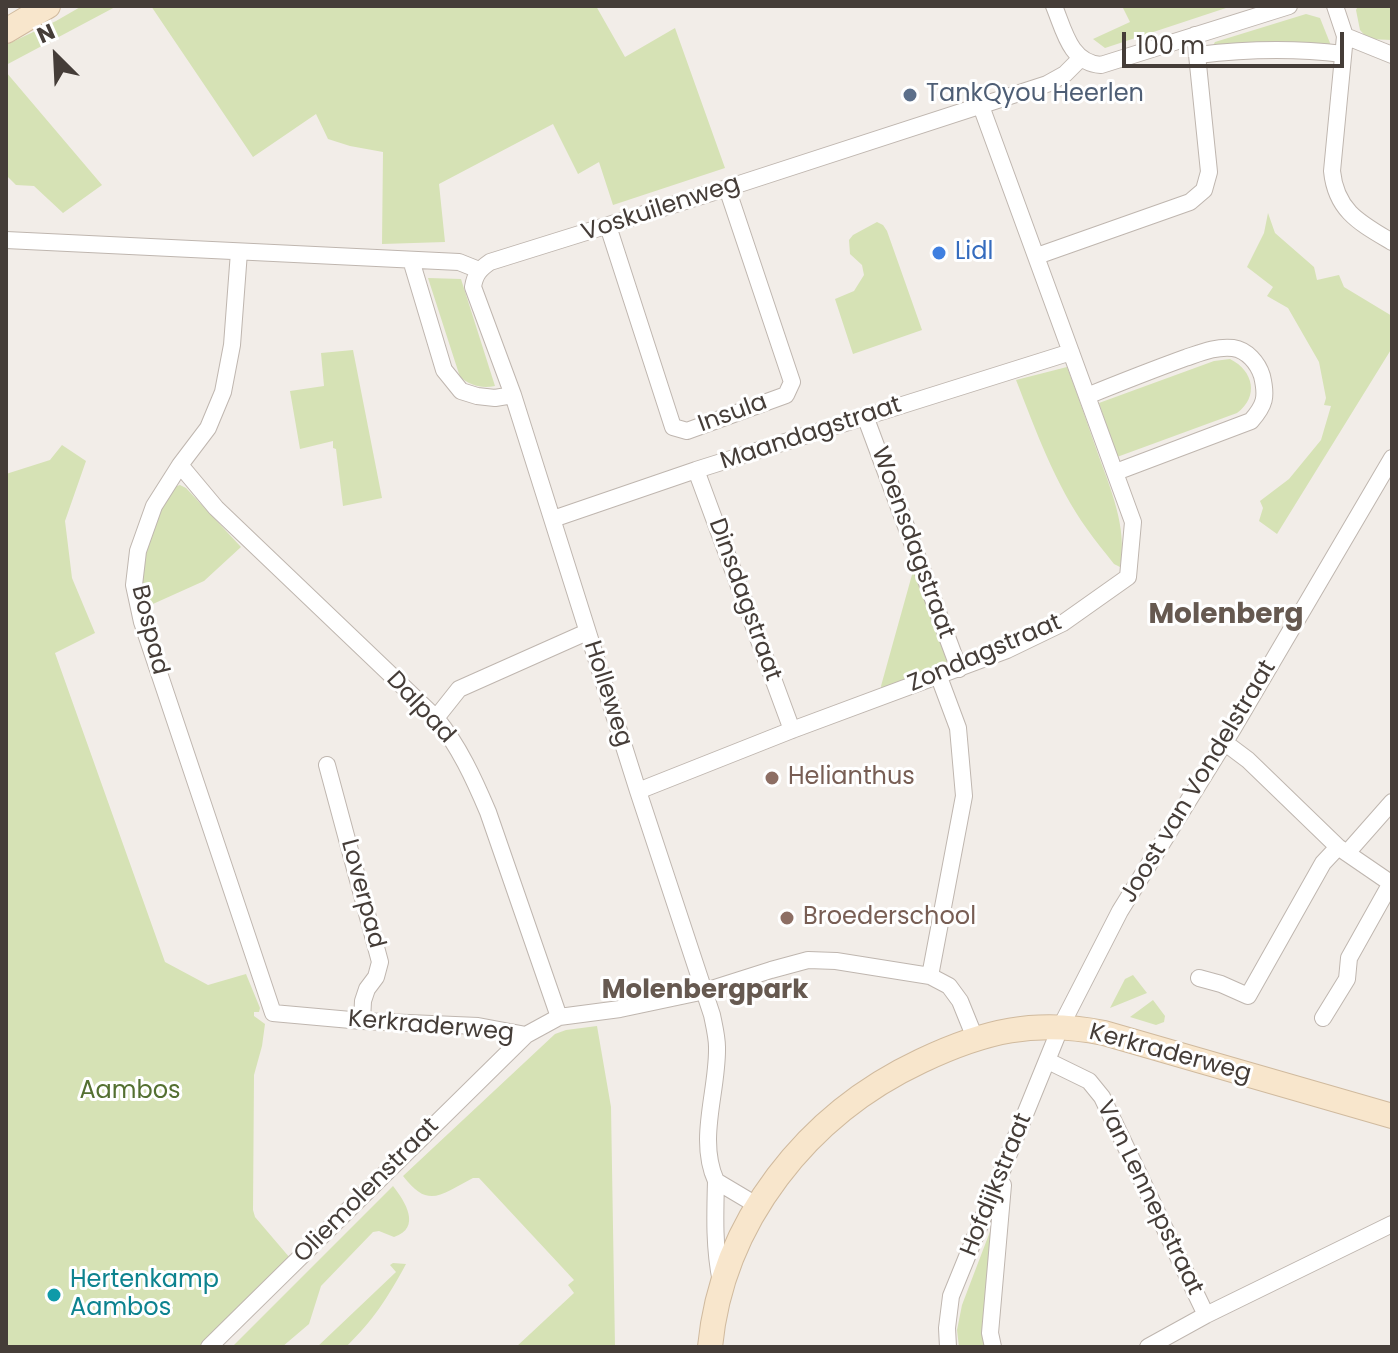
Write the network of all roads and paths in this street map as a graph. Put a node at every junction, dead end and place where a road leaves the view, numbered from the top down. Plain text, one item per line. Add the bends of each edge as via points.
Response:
1 (48, 6) edge
2 (1054, 6) edge
3 (1289, 6) edge
4 (1335, 6) edge
5 (6, 31) edge
6 (1195, 35) junction
7 (1345, 36) junction
8 (1343, 54) junction
9 (1198, 55) junction
10 (1392, 55) edge
11 (1081, 58) junction
12 (981, 106) junction
13 (727, 188) junction
14 (608, 226) junction
15 (6, 240) edge
16 (1392, 242) edge
17 (239, 252) junction
18 (1037, 256) junction
19 (411, 260) junction
20 (479, 270) junction
21 (1071, 352) junction
22 (513, 395) junction
23 (1087, 396) junction
24 (865, 416) junction
25 (1392, 458) edge
26 (180, 465) junction
27 (696, 470) junction
28 (1116, 472) junction
29 (553, 519) junction
30 (587, 632) junction
31 (959, 669) junction
32 (939, 677) junction
33 (436, 718) junction
34 (792, 730) junction
35 (1224, 742) junction
36 (327, 765) dead end
37 (638, 791) junction
38 (1392, 802) edge
39 (1342, 850) junction
40 (1391, 883) edge
41 (930, 976) junction
42 (1199, 978) dead end
43 (705, 991) junction
44 (273, 1013) joint
45 (559, 1017) junction
46 (1323, 1018) dead end
47 (362, 1021) junction
48 (1061, 1026) junction
49 (526, 1035) junction
50 (975, 1038) junction
51 (1048, 1061) junction
52 (1392, 1116) edge
53 (1005, 1167) junction
54 (716, 1181) junction
55 (758, 1206) junction
56 (1392, 1224) edge
57 (722, 1287) junction
58 (1206, 1315) junction
59 (1154, 1346) edge
60 (209, 1347) edge
61 (710, 1347) edge
62 (948, 1347) edge
63 (993, 1347) edge

1 - 5 street
2 - 11 street
3 - 6 street
4 - 7 street
6 - 9 street
6 - 11 street via 1107,65
7 - 8 street
7 - 10 street
8 - 9 street via 1281,49
8 - 16 street via 1333,186 1358,222
9 - 18 street via 1209,172 1204,190 1190,202
11 - 12 street, Voskuilenweg via 1054,82
12 - 13 street, Voskuilenweg
12 - 18 street, Zondagstraat
13 - 14 street, Voskuilenweg
13 - 14 street, Insula via 792,382 786,395 687,431 673,427
14 - 20 street, Voskuilenweg via 490,262
15 - 17 street
17 - 19 street
17 - 26 street, Bospad via 223,392 208,428
18 - 21 street, Zondagstraat
19 - 20 street via 459,262
19 - 22 street via 444,370 461,391 495,398
20 - 22 street, Holleweg via 473,287
21 - 23 street, Zondagstraat
21 - 24 street, Maandagstraat
22 - 29 street, Holleweg
23 - 28 street, Zondagstraat
23 - 28 street via 1214,348 1235,348 1261,371 1266,393 1251,421
24 - 27 street, Maandagstraat
24 - 31 street, Woensdagstraat
25 - 35 street, Joost van Vondelstraat
26 - 33 street, Dalpad via 216,508
26 - 44 street, Bospad via 154,506 138,551 134,585
27 - 29 street, Maandagstraat
27 - 34 street, Dinsdagstraat
28 - 31 street, Zondagstraat via 1133,522 1128,577 1063,623
29 - 30 street, Holleweg
30 - 33 street via 459,689
30 - 37 street, Holleweg
31 - 32 street, Zondagstraat
32 - 34 street, Zondagstraat
32 - 41 street via 958,728 964,796
33 - 45 street, Dalpad via 451,736 488,812
34 - 37 street, Zondagstraat
35 - 39 street
35 - 48 street, Joost van Vondelstraat via 1120,911
36 - 47 street, Loverpad via 380,962 363,1001
37 - 43 street, Holleweg
38 - 39 street
39 - 40 street
39 - 42 street via 1323,863 1248,996
40 - 46 street
41 - 43 street, Kerkraderweg via 808,960
41 - 50 street via 949,986 960,1001
43 - 45 street, Kerkraderweg
43 - 54 street, Holleweg via 717,1047 708,1146
44 - 47 street, Kerkraderweg
45 - 49 street, Kerkraderweg
47 - 49 street, Kerkraderweg via 478,1026
48 - 50 street, Kerkraderweg
48 - 51 street, Hofdijkstraat
48 - 52 street, Kerkraderweg via 1104,1033
49 - 60 street, Oliemolenstraat
50 - 55 street, Kerkraderweg via 910,1066 851,1102 795,1153
51 - 53 street, Hofdijkstraat
51 - 58 street, Van Lennepstraat via 1089,1081 1102,1097
53 - 62 street, Hofdijkstraat via 951,1296
53 - 63 street
54 - 55 street
54 - 57 street, Holleweg via 714,1224
55 - 57 street, Kerkraderweg
56 - 58 street
57 - 61 street, Kerkraderweg
58 - 59 street

